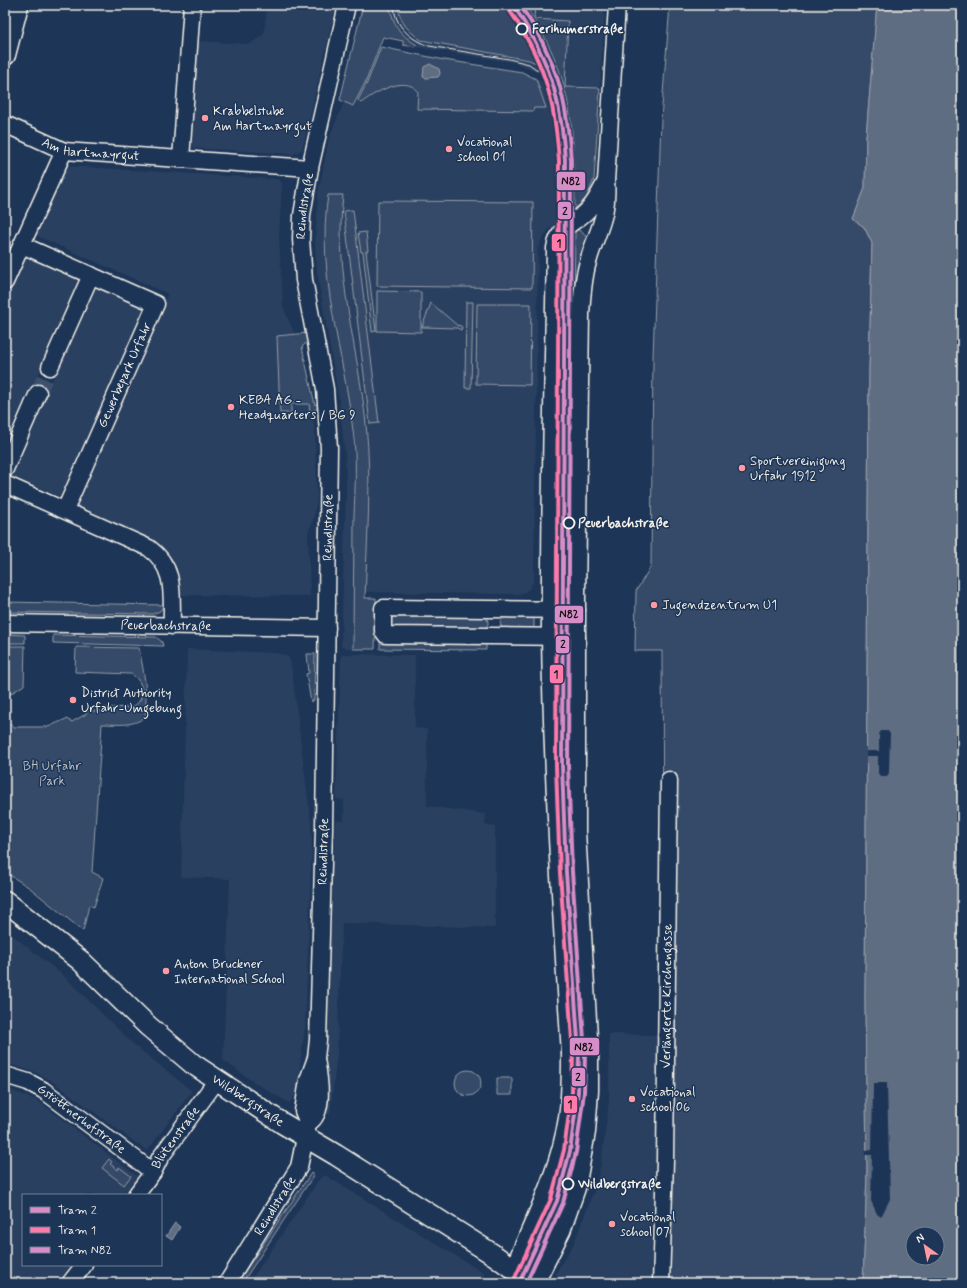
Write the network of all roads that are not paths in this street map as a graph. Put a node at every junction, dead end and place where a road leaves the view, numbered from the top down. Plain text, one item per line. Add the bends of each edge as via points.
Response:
1 (18, 5) edge
2 (192, 5) edge
3 (347, 5) edge
4 (617, 5) edge
5 (6, 46) edge
6 (5, 124) edge
7 (64, 151) junction
8 (181, 159) junction
9 (310, 168) junction
10 (606, 181) junction
11 (22, 245) junction
12 (91, 276) junction
13 (5, 282) edge
14 (50, 367) tunnel mouth
15 (38, 393) tunnel mouth
16 (5, 469) edge
17 (5, 484) edge
18 (64, 510) junction
19 (496, 610) junction
20 (577, 610) junction
21 (550, 611) junction
22 (5, 623) edge
23 (172, 626) junction
24 (326, 628) junction
25 (495, 636) junction
26 (550, 637) junction
27 (577, 637) junction
28 (669, 780) dead end
29 (5, 901) edge
30 (5, 1075) edge
31 (217, 1080) junction
32 (307, 1130) junction
33 (153, 1172) junction
34 (137, 1194) edge
35 (83, 1266) edge
36 (510, 1276) edge
37 (661, 1282) edge
38 (70, 1283) edge
39 (227, 1283) edge
40 (533, 1283) edge
41 (536, 1283) edge

1 - 5 main road
2 - 8 street
3 - 9 street, Reindlstraße
4 - 10 street
6 - 7 street, Am Hartmayrgut
7 - 8 street, Am Hartmayrgut
7 - 11 street
8 - 9 street, Am Hartmayrgut
9 - 24 street, Reindlstraße via 301,239 304,280 325,389 328,421 330,475
10 - 20 street via 606,211 588,264 581,301
10 - 21 street via 589,209 558,235 555,248
11 - 12 street, Gewerbepark Urfahr
11 - 13 street
12 - 14 street
12 - 18 street, Gewerbepark Urfahr via 156,304
15 - 16 street
17 - 18 street
18 - 23 street via 149,548 158,555 167,567 171,581
19 - 21 street
19 - 25 street
19 - 25 street via 383,608 383,631 386,635
20 - 21 street
20 - 27 street
21 - 26 street
22 - 23 street, Peuerbachstraße
23 - 24 street, Peuerbachstraße
24 - 32 street, Reindlstraße via 324,829 316,1058 308,1080 303,1111
25 - 26 street
26 - 27 street
26 - 36 street via 555,818 570,1054 570,1091 567,1119 554,1167
27 - 41 street via 578,857 590,1054 588,1112 576,1193 562,1231
28 - 37 street, Verlängerte Kirchengasse via 665,1162
29 - 31 main road, Wildbergstraße via 81,961 170,1046
30 - 33 street, Gstöttnerhofstraße via 43,1090
31 - 32 main road, Wildbergstraße
31 - 33 street, Blütenstraße via 160,1158
32 - 36 main road, Wildbergstraße
32 - 39 street, Reindlstraße via 299,1167
33 - 34 street, Blütenstraße
35 - 38 street
36 - 40 main road, Wildbergstraße

